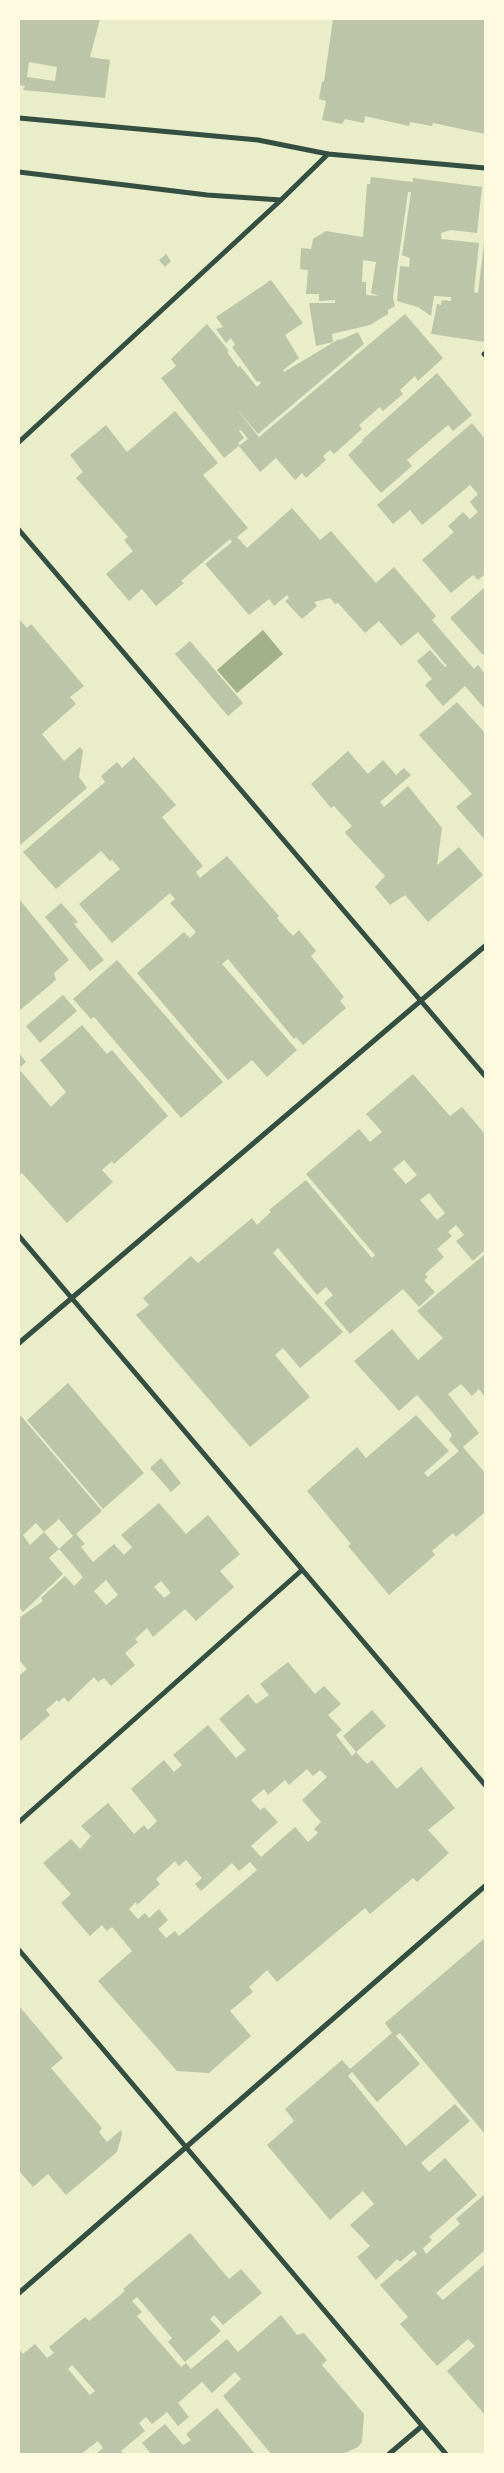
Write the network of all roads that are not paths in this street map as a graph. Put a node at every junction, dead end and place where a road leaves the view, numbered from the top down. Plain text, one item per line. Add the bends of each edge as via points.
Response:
1 (19, 118) edge
2 (328, 154) junction
3 (485, 168) edge
4 (19, 172) edge
5 (281, 200) junction
6 (19, 442) edge
7 (19, 530) edge
8 (485, 946) edge
9 (421, 1002) junction
10 (485, 1076) edge
11 (19, 1236) edge
12 (72, 1298) junction
13 (19, 1343) edge
14 (302, 1570) junction
15 (485, 1786) edge
16 (19, 1822) edge
17 (485, 1886) edge
18 (19, 1950) edge
19 (187, 2147) junction
20 (19, 2293) edge
21 (422, 2426) junction
22 (389, 2454) edge
23 (446, 2454) edge

1 - 2 street via 258,140
2 - 3 street
2 - 5 street
4 - 5 street via 207,195
5 - 6 street
7 - 9 street
8 - 9 street
9 - 10 street
9 - 12 street
11 - 12 street
12 - 13 street
12 - 14 street
14 - 15 street
14 - 16 street
17 - 19 street
18 - 19 street
19 - 20 street
19 - 21 street
21 - 22 street
21 - 23 street

